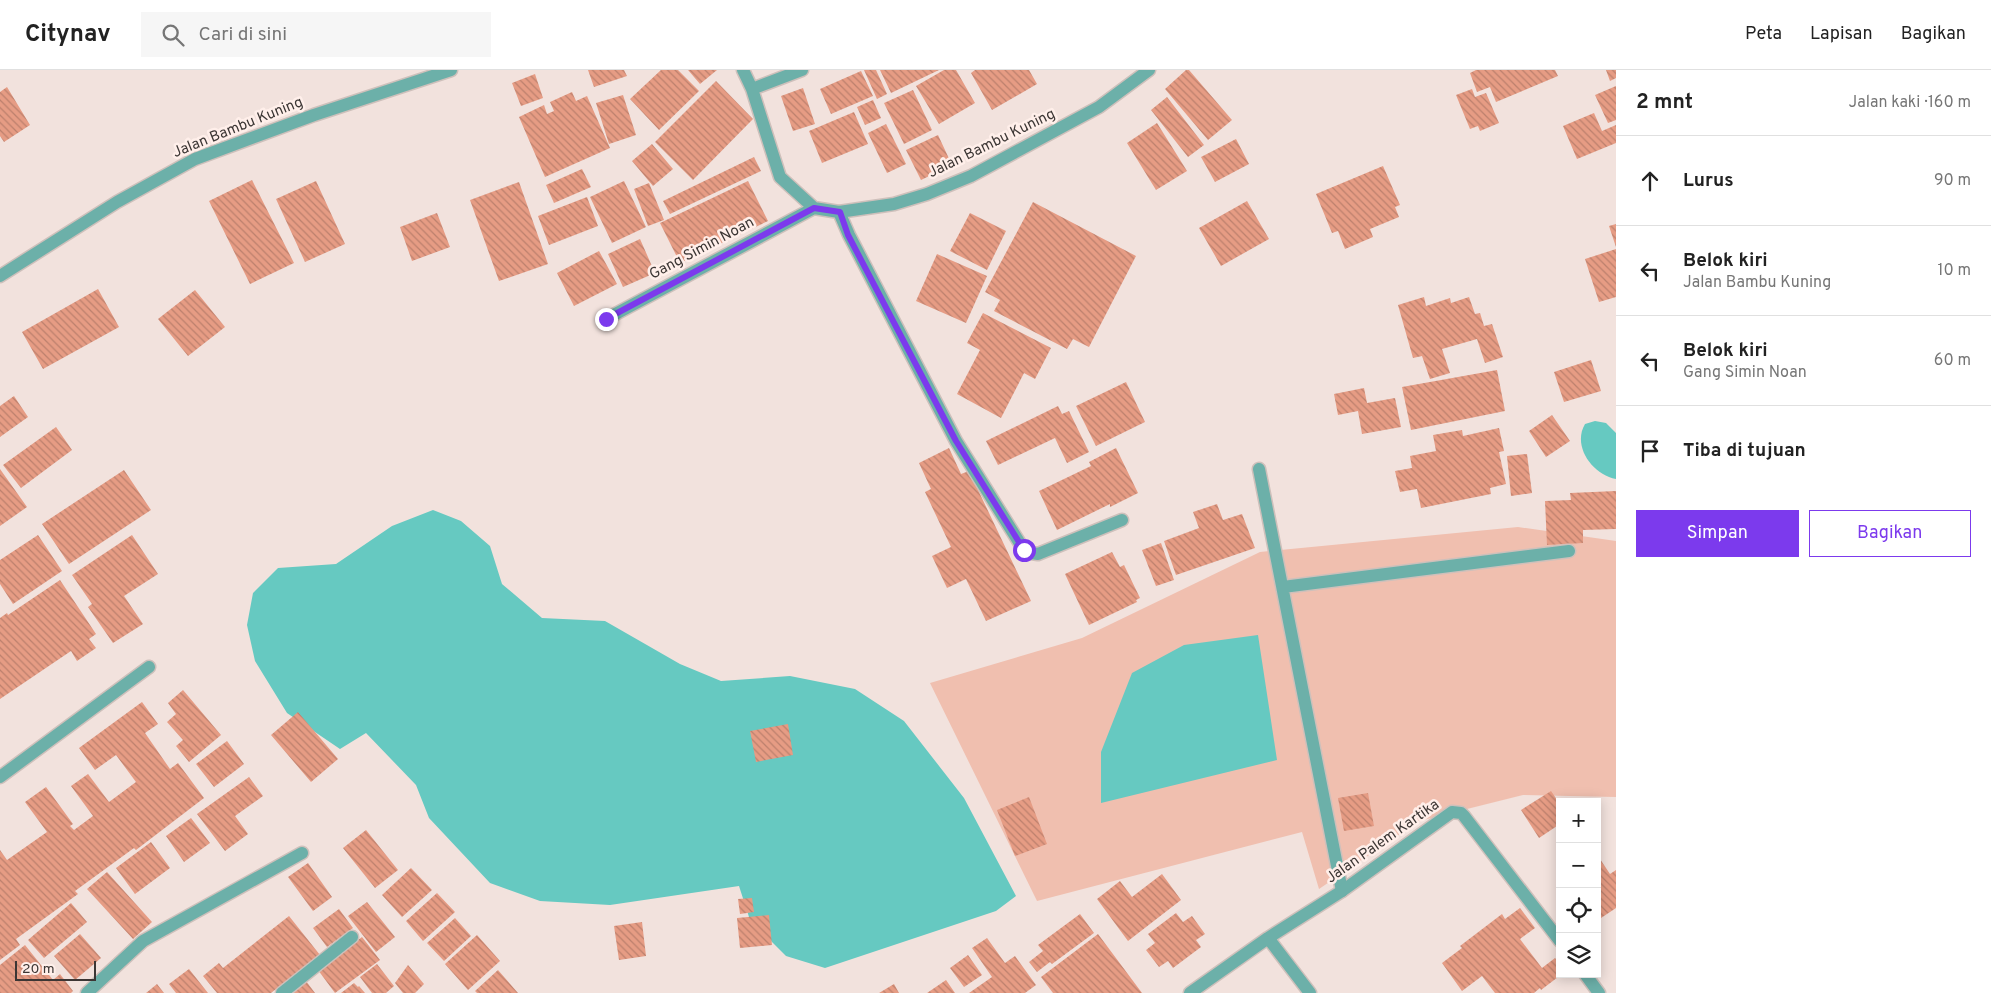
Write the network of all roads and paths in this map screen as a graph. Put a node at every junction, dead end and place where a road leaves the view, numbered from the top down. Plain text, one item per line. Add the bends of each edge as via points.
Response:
1 (451, 70) edge
2 (744, 70) edge
3 (802, 70) edge
4 (1149, 70) edge
5 (752, 89) junction
6 (814, 208) junction
7 (840, 212) junction
8 (0, 276) edge
9 (606, 319) dead end
10 (1259, 468) dead end
11 (1122, 520) dead end
12 (1569, 551) dead end
13 (1282, 588) junction
14 (149, 667) dead end
15 (0, 777) edge
16 (302, 853) dead end
17 (1342, 891) junction
18 (1556, 936) edge
19 (352, 937) dead end
20 (1268, 938) junction
21 (1588, 978) edge
22 (87, 993) edge
23 (282, 993) edge
24 (1190, 993) edge
25 (1310, 993) edge
26 (1599, 993) edge

1 - 8 street, Jalan Bambu Kuning via 195,159 117,202
2 - 5 street
3 - 5 street
4 - 7 street, Jalan Bambu Kuning via 1099,107 971,176 894,204
5 - 6 street via 780,177
6 - 7 street, Jalan Bambu Kuning
6 - 9 street, Gang Simin Noan
7 - 11 street via 848,235 956,441 1024,550 1038,554
10 - 13 street
12 - 13 street
13 - 17 street
14 - 15 street
16 - 22 street via 143,941
17 - 18 street, Jalan Palem Kartika via 1448,814 1457,812 1464,816
17 - 20 street, Jalan Palem Kartika
19 - 23 street
20 - 24 street, Jalan Palem Kartika
20 - 25 street
21 - 26 street

